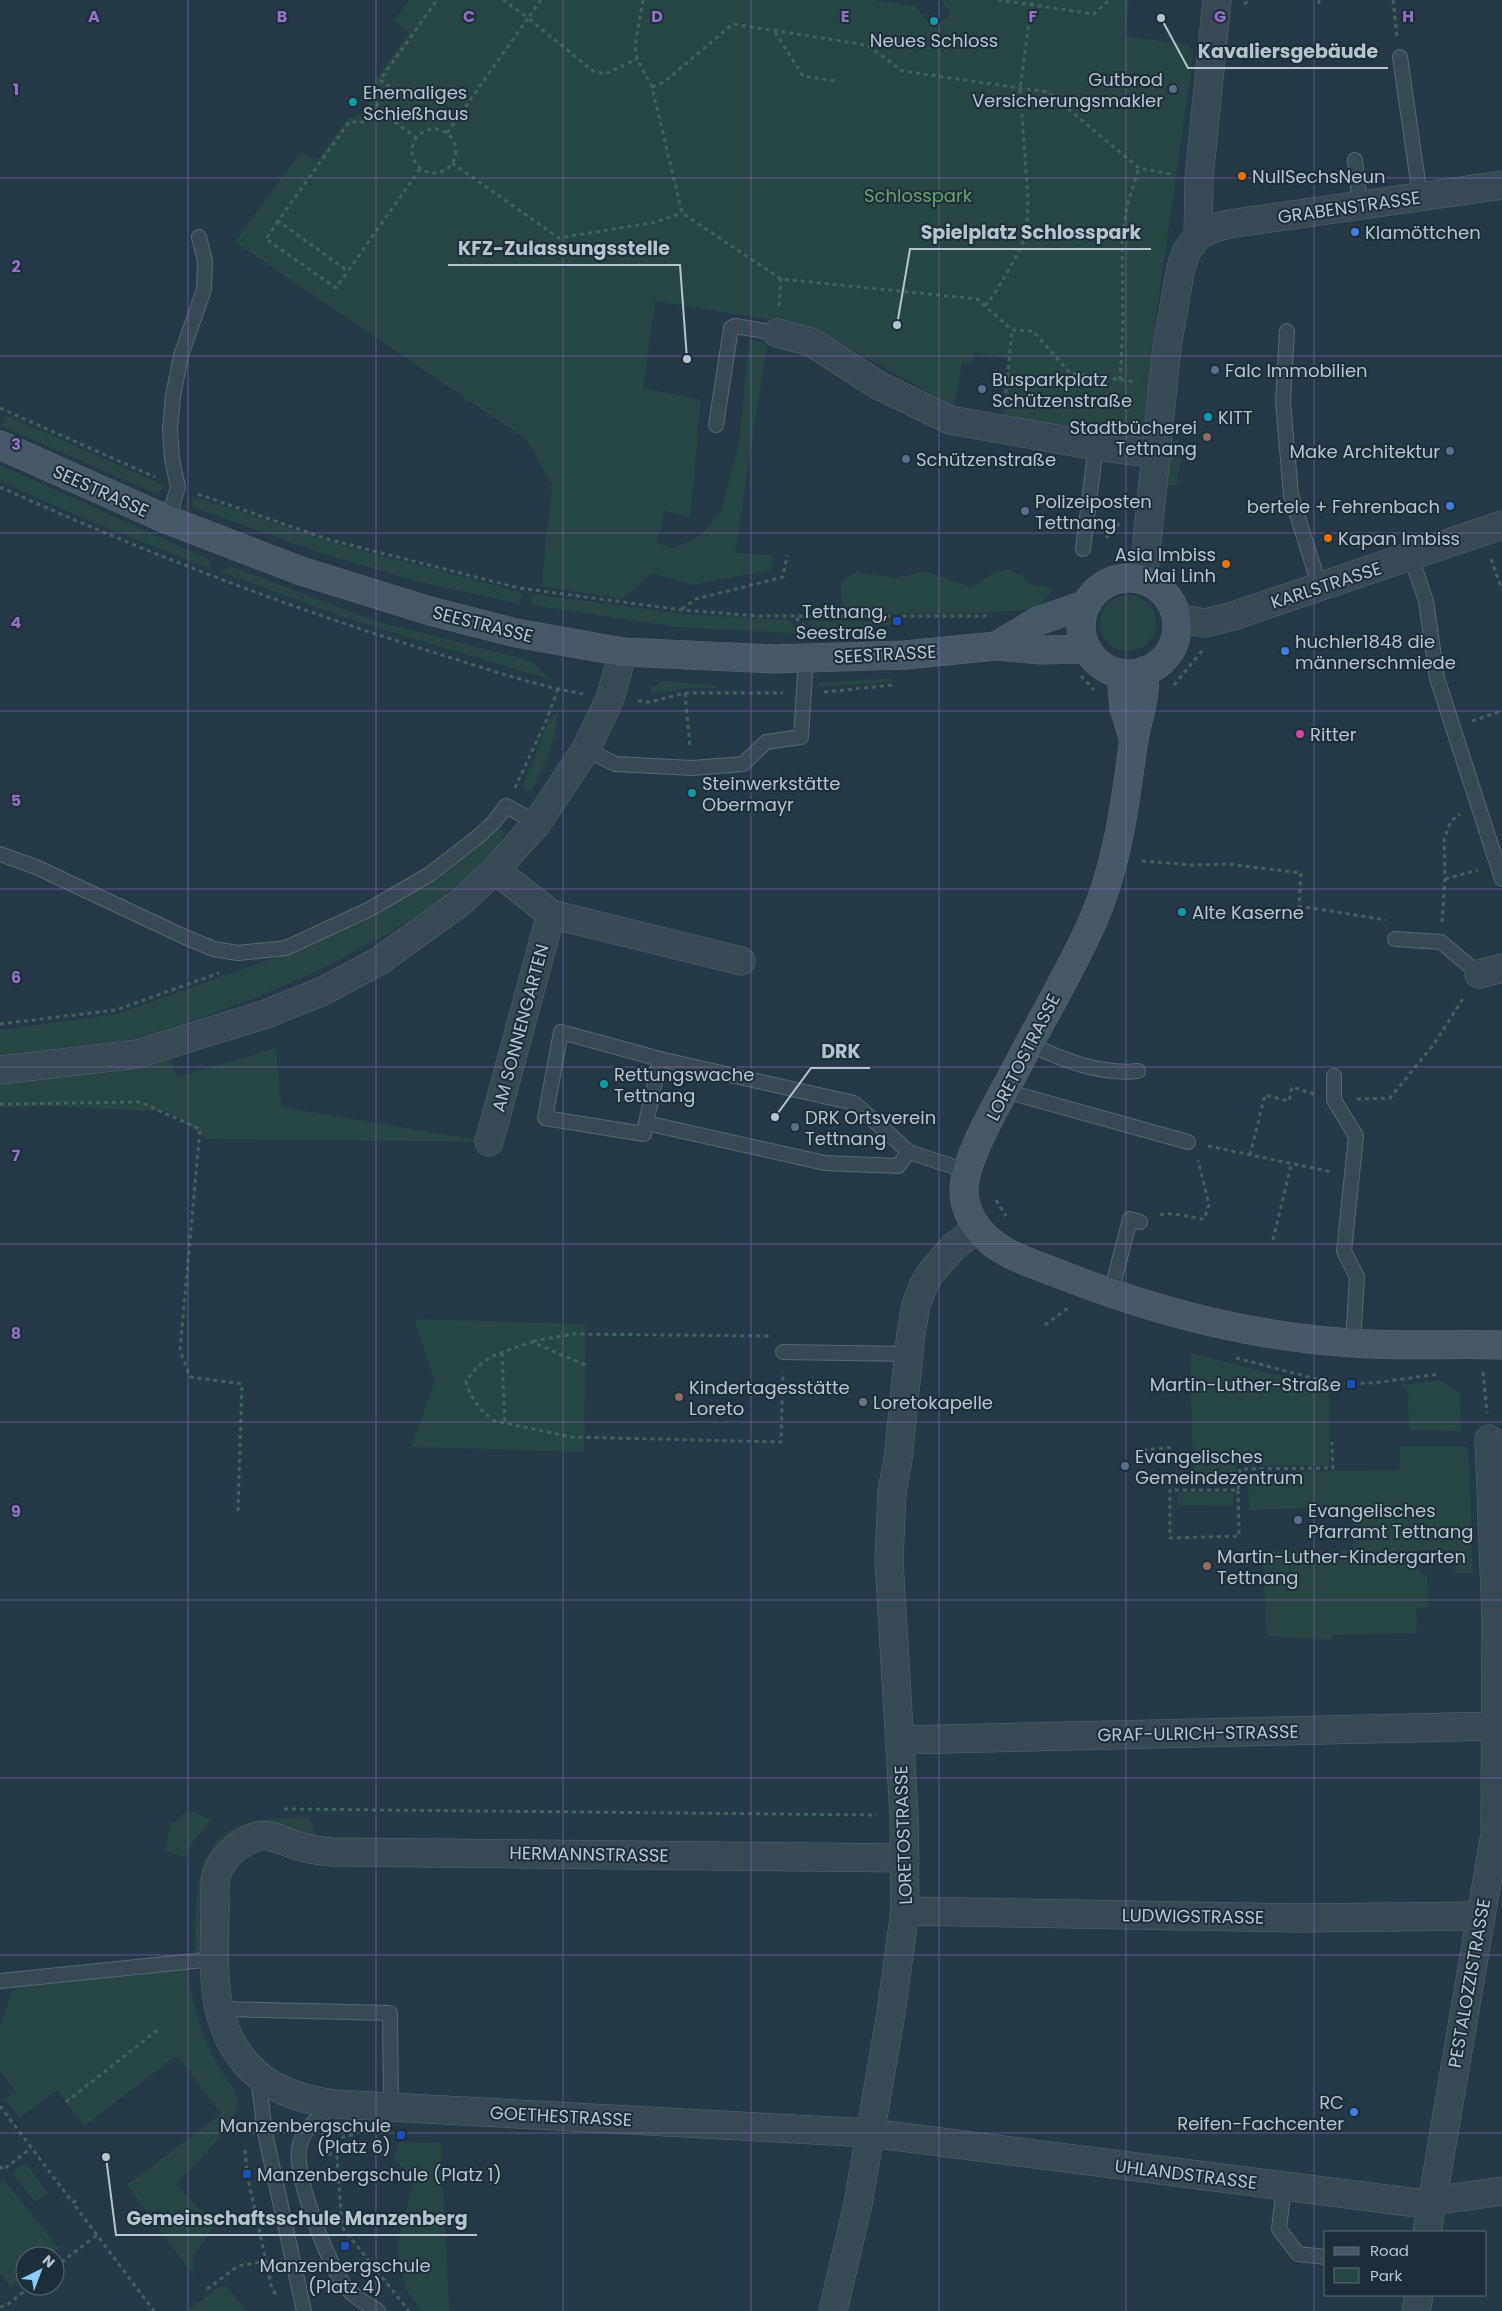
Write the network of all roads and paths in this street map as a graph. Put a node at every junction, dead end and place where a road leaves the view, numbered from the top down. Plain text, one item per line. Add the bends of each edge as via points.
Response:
1 (437, 0) edge
2 (503, 0) edge
3 (541, 0) edge
4 (643, 0) edge
5 (998, 0) edge
6 (1110, 0) edge
7 (1217, 0) edge
8 (1319, 0) edge
9 (1393, 0) edge
10 (1032, 2) edge
11 (1319, 6) dead end
12 (528, 18) junction
13 (775, 31) junction
14 (1399, 51) joint
15 (637, 59) junction
16 (836, 81) dead end
17 (652, 87) junction
18 (1020, 89) junction
19 (375, 108) junction
20 (447, 133) junction
21 (417, 138) junction
22 (1354, 160) dead end
23 (452, 163) junction
24 (1139, 168) junction
25 (420, 169) junction
26 (1199, 178) junction
27 (1502, 185) edge
28 (1420, 196) junction
29 (1360, 205) junction
30 (682, 213) junction
31 (278, 221) junction
32 (1198, 236) junction
33 (200, 237) dead end
34 (348, 271) junction
35 (985, 306) junction
36 (1012, 330) junction
37 (1287, 331) dead end
38 (777, 333) joint
39 (1120, 380) junction
40 (1165, 385) junction
41 (0, 409) edge
42 (716, 425) dead end
43 (1002, 431) junction
44 (0, 445) edge
45 (1096, 446) junction
46 (1158, 454) junction
47 (0, 487) edge
48 (178, 487) junction
49 (168, 520) junction
50 (1492, 528) edge
51 (1083, 549) dead end
52 (787, 555) dead end
53 (1411, 557) junction
54 (1143, 580) junction
55 (1320, 588) junction
56 (1502, 590) edge
57 (1087, 604) junction
58 (682, 610) junction
59 (998, 615) dead end
60 (1176, 618) junction
61 (996, 646) junction
62 (1087, 649) junction
63 (1208, 649) dead end
64 (623, 652) junction
65 (806, 658) junction
66 (1133, 673) junction
67 (1080, 675) dead end
68 (558, 689) junction
69 (1171, 689) dead end
70 (685, 693) dead end
71 (1096, 693) dead end
72 (610, 699) junction
73 (1502, 711) edge
74 (1453, 728) junction
75 (586, 749) junction
76 (692, 768) junction
77 (1476, 802) junction
78 (506, 806) junction
79 (537, 823) junction
80 (0, 854) edge
81 (1115, 856) junction
82 (1497, 864) junction
83 (495, 870) junction
84 (1445, 879) junction
85 (1502, 879) edge
86 (551, 914) junction
87 (1393, 921) dead end
88 (1395, 939) dead end
89 (1440, 942) junction
90 (741, 961) dead end
91 (223, 971) dead end
92 (1491, 971) edge
93 (0, 1024) edge
94 (1029, 1044) junction
95 (660, 1059) junction
96 (0, 1070) edge
97 (1138, 1071) dead end
98 (1334, 1076) dead end
99 (1005, 1091) junction
100 (1334, 1100) junction
101 (0, 1104) edge
102 (646, 1123) junction
103 (489, 1142) dead end
104 (1190, 1142) junction
105 (909, 1152) junction
106 (1250, 1155) junction
107 (1291, 1164) junction
108 (967, 1170) junction
109 (1352, 1175) junction
110 (1140, 1222) joint
111 (978, 1229) junction
112 (1273, 1240) dead end
113 (1111, 1293) junction
114 (532, 1342) junction
115 (1353, 1344) junction
116 (1491, 1344) edge
117 (783, 1352) junction
118 (502, 1353) junction
119 (909, 1354) junction
120 (586, 1365) dead end
121 (505, 1424) junction
122 (1489, 1439) joint
123 (1332, 1442) dead end
124 (1175, 1447) dead end
125 (1143, 1450) dead end
126 (1238, 1490) junction
127 (238, 1511) dead end
128 (1499, 1620) edge
129 (1497, 1726) junction
130 (899, 1740) junction
131 (274, 1837) joint
132 (905, 1858) junction
133 (905, 1912) junction
134 (1480, 1916) junction
135 (214, 1959) junction
136 (0, 1981) edge
137 (219, 2009) junction
138 (160, 2028) dead end
139 (258, 2076) junction
140 (66, 2102) dead end
141 (334, 2104) junction
142 (0, 2106) edge
143 (391, 2106) junction
144 (870, 2133) junction
145 (362, 2135) dead end
146 (31, 2148) junction
147 (328, 2154) dead end
148 (336, 2154) junction
149 (0, 2166) edge
150 (248, 2174) dead end
151 (1284, 2186) junction
152 (1502, 2191) edge
153 (1432, 2201) junction
154 (1428, 2231) edge
155 (97, 2234) junction
156 (1324, 2258) edge
157 (65, 2259) edge
158 (276, 2260) dead end
159 (267, 2262) junction
160 (207, 2289) dead end
161 (18, 2296) edge
162 (1419, 2296) edge
163 (282, 2301) dead end
164 (0, 2307) edge
165 (154, 2311) edge
166 (304, 2311) edge
167 (378, 2311) edge
168 (409, 2311) edge
169 (833, 2311) edge
170 (1416, 2311) edge

1 - 19 path via 380,80 390,87
2 - 12 path
3 - 12 path
4 - 15 path via 635,46
5 - 10 path
6 - 10 path via 1094,14
7 - 26 street
8 - 11 path
9 - 14 path
10 - 18 path
12 - 15 path via 593,71 605,74
12 - 20 path
13 - 16 path via 803,76
13 - 17 path via 733,24 664,82
13 - 18 path via 870,47 902,71
14 - 28 lane
15 - 17 path
17 - 30 path
18 - 24 path via 1048,92
18 - 35 path via 1028,198 1027,230 1020,250
19 - 21 path
19 - 31 path via 365,122 349,122
20 - 21 path via 428,130
20 - 23 path via 456,150
21 - 25 path via 412,148 413,159
22 - 29 lane
23 - 25 path via 435,173
23 - 30 path via 559,238 656,222
24 - 26 path
24 - 39 path via 1127,206 1122,239
25 - 34 path
26 - 32 street
27 - 28 street, GRABENSTRASSE
28 - 29 street, GRABENSTRASSE
29 - 32 street, GRABENSTRASSE via 1229,224
30 - 35 path via 781,279 978,299
31 - 34 path
31 - 34 path via 266,239 336,288
32 - 40 street via 1186,252 1180,272 1167,347
33 - 48 lane via 206,261 204,289 181,356 170,429
35 - 36 path
36 - 39 path via 1033,331 1070,373
36 - 43 path
37 - 55 lane via 1283,402 1291,494
38 - 42 lane via 731,328
38 - 43 street via 810,342 878,386 950,420
39 - 40 path
40 - 46 street
41 - 48 path
43 - 45 street
44 - 49 main road, SEESTRASSE
45 - 46 street
45 - 51 lane
46 - 54 street
47 - 68 path via 78,522 244,588 355,628
48 - 49 lane
48 - 58 path via 327,539 519,588
49 - 64 main road, SEESTRASSE via 301,571 430,611 516,633
50 - 53 street, KARLSTRASSE
50 - 56 path
52 - 58 path via 783,577 696,599
53 - 55 street, KARLSTRASSE
53 - 74 lane via 1426,601 1437,678
54 - 57 main road via 1111,582 1093,594
54 - 60 main road via 1165,594
55 - 60 street, KARLSTRASSE via 1205,623
57 - 61 main road, SEESTRASSE via 1038,621
57 - 62 main road via 1081,625
58 - 59 path via 796,618
60 - 66 main road via 1171,650 1159,663
61 - 62 main road, SEESTRASSE via 1041,650
61 - 65 main road, SEESTRASSE via 905,655
62 - 66 main road via 1096,661
63 - 69 path via 1201,652
64 - 65 main road, SEESTRASSE
64 - 72 street
65 - 76 lane via 801,737 766,742 743,764
66 - 81 main road, LORETOSTRASSE via 1143,708 1134,741
67 - 71 path
68 - 72 path
68 - 78 path
70 - 76 path
72 - 75 street
73 - 74 path
74 - 77 lane
75 - 76 lane via 615,764
75 - 79 street
77 - 82 lane
77 - 84 path via 1451,821 1444,839
78 - 79 lane
78 - 80 lane via 479,836 430,874 370,909 286,948 238,953 214,950 36,867
79 - 83 street
81 - 87 path via 1301,873 1299,906
81 - 94 main road, LORETOSTRASSE via 1092,925
82 - 84 path
82 - 85 lane
83 - 86 street
83 - 96 street via 461,902 379,961 266,1014 137,1054
84 - 89 path
86 - 90 street
86 - 103 street, AM SONNENGARTEN
88 - 89 lane
89 - 92 lane
91 - 93 path via 116,1010
92 - 100 path via 1390,1098
94 - 97 lane via 1103,1071
94 - 99 main road, LORETOSTRASSE
95 - 102 lane
95 - 102 lane via 561,1032 545,1118 644,1134
95 - 105 lane via 854,1103
98 - 100 lane
99 - 104 lane
99 - 108 main road, LORETOSTRASSE
100 - 106 path via 1292,1087 1289,1101 1265,1095
100 - 109 lane via 1356,1136
101 - 127 path via 140,1102 200,1129 180,1350 190,1377 242,1384
102 - 105 lane via 825,1163 898,1166
104 - 106 path
104 - 110 path via 1209,1204 1204,1221 1167,1213
105 - 108 lane
106 - 107 path
107 - 109 path
107 - 112 path
108 - 111 main road, LORETOSTRASSE via 966,1208
109 - 115 lane via 1344,1251 1358,1276
110 - 113 lane via 1130,1219
111 - 113 main road via 1006,1252
111 - 119 street, LORETOSTRASSE via 954,1246 924,1284 916,1305
113 - 115 main road via 1232,1326
114 - 117 path via 573,1334 784,1336
114 - 118 path
114 - 120 path
115 - 116 main road
116 - 122 path
117 - 119 lane
117 - 121 path via 781,1442 572,1437
118 - 121 path
118 - 121 path via 484,1360 473,1369 466,1382 470,1397 485,1415
119 - 130 street, LORETOSTRASSE via 892,1492 888,1560
122 - 128 street, PESTALOZZISTRASSE
123 - 126 path via 1333,1468 1240,1470
124 - 125 path
126 - 126 path via 1239,1536 1170,1538 1170,1490
128 - 129 street, PESTALOZZISTRASSE
129 - 130 street, GRAF-ULRICH-STRASSE
129 - 134 street, PESTALOZZISTRASSE via 1495,1834
130 - 132 street, LORETOSTRASSE
131 - 132 street, HERMANNSTRASSE via 302,1847 332,1852
131 - 135 street, GOETHESTRASSE via 257,1836 239,1846 224,1860 216,1875
132 - 133 street, LORETOSTRASSE
133 - 134 street, LUDWIGSTRASSE via 1299,1918
133 - 144 street, LORETOSTRASSE
134 - 153 street, PESTALOZZISTRASSE
135 - 136 lane
135 - 137 street, GOETHESTRASSE
137 - 139 street, GOETHESTRASSE via 229,2038
137 - 143 lane via 390,2013
138 - 140 path
139 - 141 street, GOETHESTRASSE via 280,2090 306,2100
139 - 166 lane via 267,2142
141 - 143 street, GOETHESTRASSE
141 - 167 lane via 303,2136 297,2157 308,2200 330,2261 345,2286
142 - 146 path
143 - 144 street, GOETHESTRASSE
144 - 151 street, UHLANDSTRASSE
144 - 169 street, LORETOSTRASSE via 858,2204
145 - 148 path via 338,2139
146 - 149 path via 3,2170
146 - 155 path
147 - 148 path
148 - 168 path via 342,2227
150 - 159 path
151 - 153 street, UHLANDSTRASSE via 1417,2203
151 - 156 lane via 1279,2229 1298,2254
152 - 153 street, UHLANDSTRASSE
153 - 154 street, PESTALOZZISTRASSE
155 - 157 path
155 - 165 path
158 - 159 path
159 - 160 path via 238,2266
159 - 163 path via 272,2289
161 - 164 path
162 - 170 street

